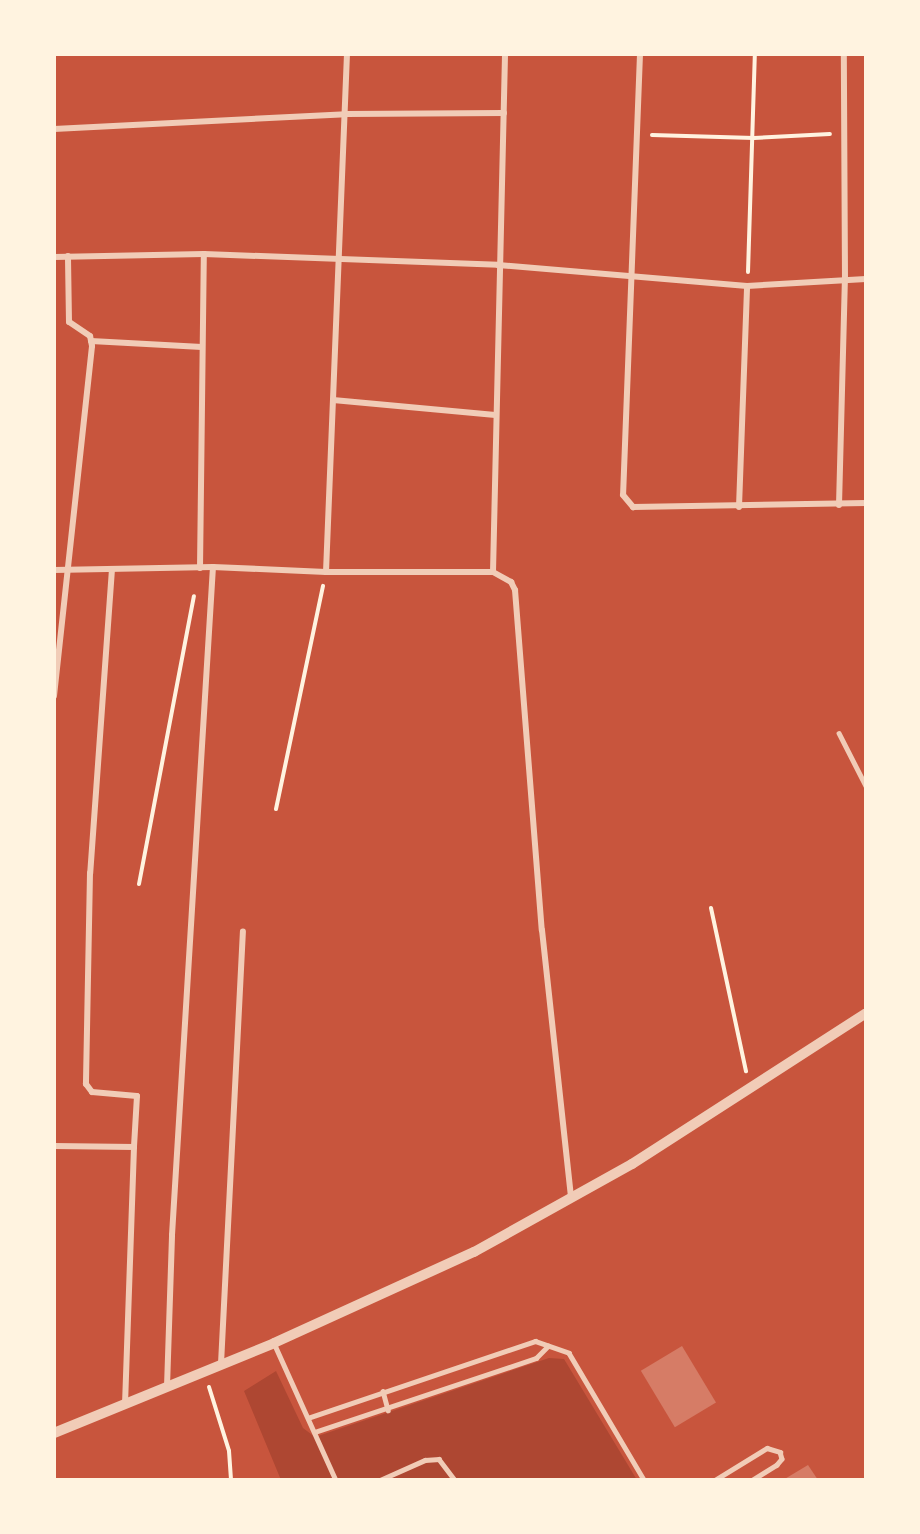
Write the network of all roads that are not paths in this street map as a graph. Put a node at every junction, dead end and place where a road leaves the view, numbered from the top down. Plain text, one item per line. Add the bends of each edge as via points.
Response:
1 (347, 54) edge
2 (505, 54) edge
3 (640, 54) edge
4 (844, 54) edge
5 (504, 113) junction
6 (346, 114) junction
7 (54, 129) edge
8 (204, 254) junction
9 (68, 256) junction
10 (54, 257) edge
11 (340, 259) junction
12 (498, 264) junction
13 (633, 276) junction
14 (866, 279) edge
15 (844, 280) junction
16 (747, 286) junction
17 (91, 341) junction
18 (202, 347) junction
19 (333, 400) junction
20 (495, 415) junction
21 (866, 503) edge
22 (839, 505) junction
23 (739, 507) junction
24 (213, 567) junction
25 (200, 568) junction
26 (112, 569) junction
27 (54, 570) edge
28 (65, 570) junction
29 (326, 572) junction
30 (493, 572) junction
31 (54, 696) edge
32 (839, 733) dead end
33 (866, 786) edge
34 (243, 932) dead end
35 (866, 1013) edge
36 (54, 1146) edge
37 (135, 1147) junction
38 (571, 1199) junction
39 (274, 1343) junction
40 (548, 1346) junction
41 (221, 1364) junction
42 (167, 1387) junction
43 (383, 1390) junction
44 (125, 1404) junction
45 (388, 1410) junction
46 (309, 1418) junction
47 (315, 1432) junction
48 (54, 1433) edge
49 (336, 1480) edge
50 (380, 1480) edge
51 (455, 1480) edge
52 (644, 1480) edge
53 (715, 1480) edge
54 (753, 1480) edge

1 - 6 street
2 - 5 street
3 - 13 street
4 - 15 street
5 - 6 street
5 - 12 street
6 - 7 street
6 - 11 street
8 - 9 street
8 - 11 street
8 - 18 street
9 - 10 street
9 - 17 street via 69,322 90,336
11 - 12 street
11 - 19 street
12 - 13 street
12 - 20 street
13 - 16 street
13 - 23 street via 623,495 633,507
14 - 15 street
15 - 16 street
15 - 22 street
16 - 23 street
17 - 18 street
17 - 28 street
18 - 25 street
19 - 20 street
19 - 29 street
20 - 30 street
21 - 22 street
22 - 23 street
24 - 25 street
24 - 29 street
24 - 42 street via 172,1235
25 - 26 street
26 - 28 street
26 - 37 street via 90,873 86,1084 92,1092 135,1094
27 - 28 street
28 - 31 street
29 - 30 street
30 - 38 street via 511,582 515,590 542,930
32 - 33 lane
34 - 41 street
35 - 38 street via 750,1090
36 - 37 street
37 - 44 street
38 - 39 street via 474,1252
39 - 41 street
39 - 46 lane
40 - 43 lane via 535,1341 524,1343
40 - 45 lane via 536,1358
40 - 52 lane via 569,1353
41 - 42 street
42 - 44 street
43 - 45 lane
43 - 46 lane
44 - 48 street
45 - 47 lane
46 - 47 lane
47 - 49 lane
50 - 51 lane via 424,1460 439,1459
53 - 54 lane via 767,1448 780,1452 782,1459 777,1465

